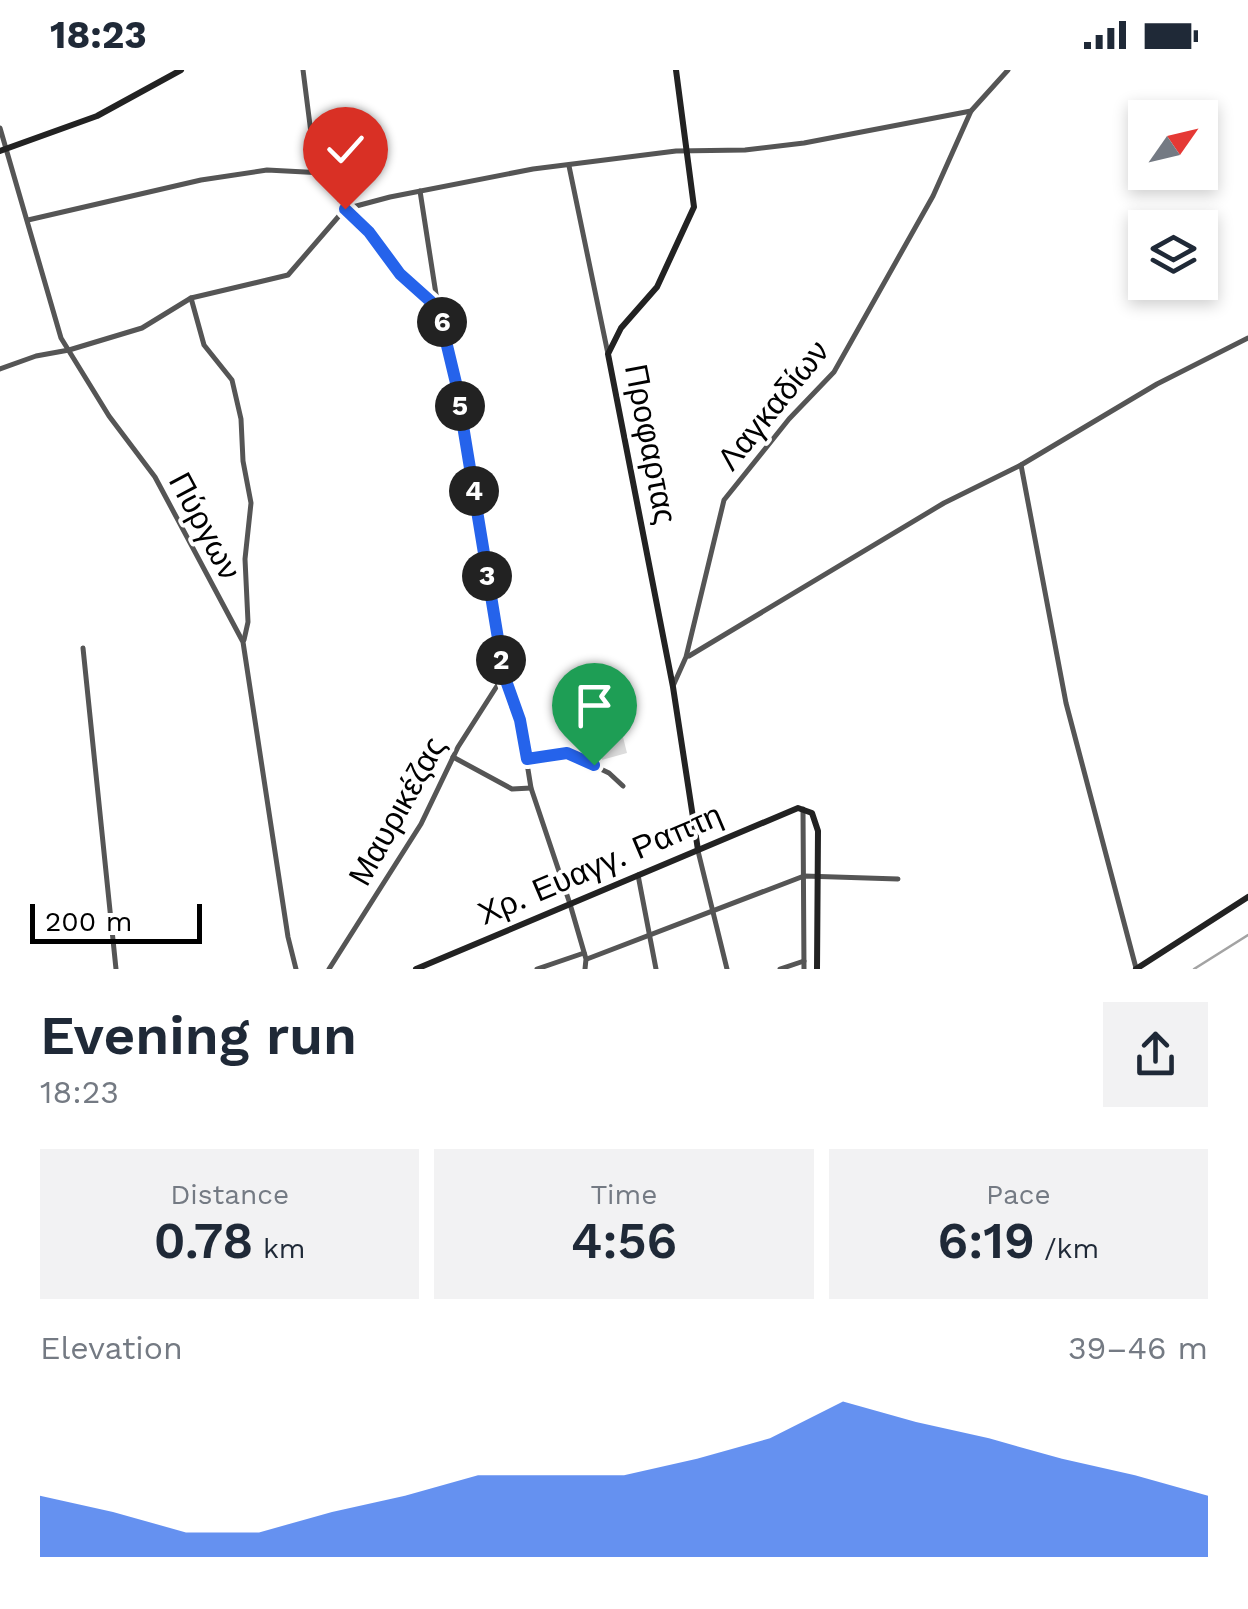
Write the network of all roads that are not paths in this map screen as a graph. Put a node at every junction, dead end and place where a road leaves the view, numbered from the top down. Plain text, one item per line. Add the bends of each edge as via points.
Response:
1 (181, 70) edge
2 (303, 70) edge
3 (676, 70) edge
4 (1008, 70) edge
5 (970, 111) junction
6 (0, 128) edge
7 (3, 149) edge
8 (687, 151) junction
9 (568, 166) junction
10 (324, 172) junction
11 (420, 191) junction
12 (345, 209) junction
13 (28, 220) junction
14 (191, 298) junction
15 (438, 308) junction
16 (1248, 338) edge
17 (69, 350) junction
18 (608, 354) junction
19 (0, 369) edge
20 (1022, 465) junction
21 (243, 642) junction
22 (83, 648) dead end
23 (686, 658) junction
24 (504, 675) junction
25 (673, 686) junction
26 (453, 757) junction
27 (527, 759) junction
28 (623, 786) dead end
29 (531, 788) junction
30 (803, 809) junction
31 (698, 850) junction
32 (638, 875) junction
33 (804, 876) junction
34 (817, 877) junction
35 (898, 879) dead end
36 (1248, 897) edge
37 (570, 904) junction
38 (714, 910) junction
39 (651, 936) junction
40 (585, 956) junction
41 (442, 958) junction
42 (804, 965) edge
43 (116, 969) edge
44 (296, 969) edge
45 (329, 969) edge
46 (416, 969) edge
47 (444, 969) edge
48 (537, 969) edge
49 (585, 969) edge
50 (656, 969) edge
51 (727, 969) edge
52 (780, 969) edge
53 (817, 969) edge
54 (1136, 969) edge

1 - 7 street via 98,116
2 - 10 street
3 - 8 street, Προφαρτας
4 - 5 street, Λαγκαδίων
5 - 8 street via 804,143
5 - 23 street, Λαγκαδίων via 933,196 834,372 724,500
6 - 7 street, Πύργων
7 - 13 street, Πύργων
8 - 9 street
8 - 18 street, Προφαρτας via 694,207 656,286
9 - 11 street
9 - 18 street
10 - 12 street
10 - 13 street via 267,170 201,180
11 - 12 street
11 - 15 street
12 - 14 street via 288,275
12 - 15 street
13 - 17 street, Πύργων
14 - 17 street via 142,328
14 - 21 street via 204,345 232,380 241,420 251,503
15 - 24 street
16 - 20 street
17 - 19 street
17 - 21 street, Πύργων via 155,477
18 - 25 street, Προφαρτας
20 - 23 street via 944,502
20 - 54 street via 1066,703
21 - 44 street, Πύργων
22 - 43 street
23 - 25 street, Λαγκαδίων
24 - 26 street, Μαυρικέζας
24 - 27 street
25 - 31 street, Προφαρτας
26 - 29 street via 512,790
26 - 45 street, Μαυρικέζας via 420,824
27 - 28 street via 567,753
27 - 29 street
29 - 37 street
30 - 31 street, Χρ. Ευαγγ. Ραπτη
30 - 33 street
30 - 34 street via 817,822
31 - 32 street, Χρ. Ευαγγ. Ραπτη
31 - 38 street
32 - 37 street, Χρ. Ευαγγ. Ραπτη
32 - 39 street
33 - 34 street
33 - 38 street
33 - 42 street
34 - 35 street
34 - 53 street
36 - 54 street
37 - 40 street
37 - 41 street, Χρ. Ευαγγ. Ραπτη
38 - 39 street
38 - 51 street
39 - 40 street
39 - 50 street
40 - 48 street
40 - 49 street
41 - 46 street, Χρ. Ευαγγ. Ραπτη
41 - 47 street
42 - 52 street

